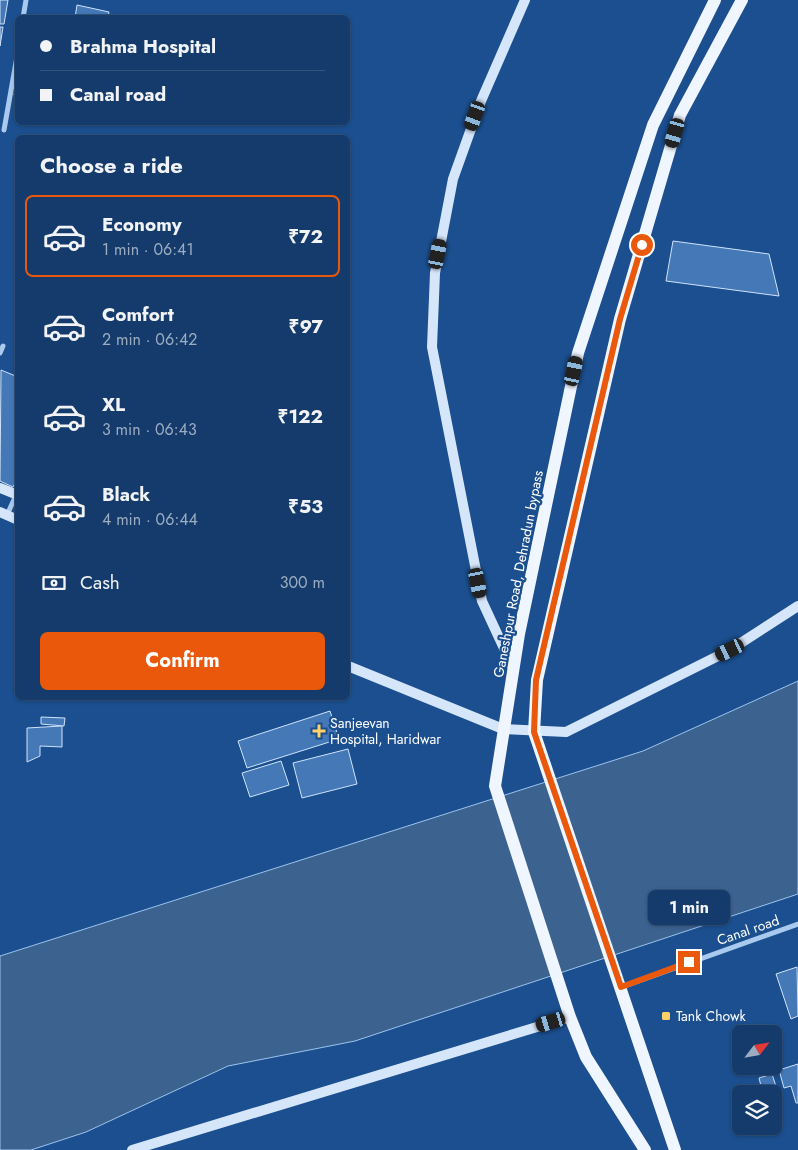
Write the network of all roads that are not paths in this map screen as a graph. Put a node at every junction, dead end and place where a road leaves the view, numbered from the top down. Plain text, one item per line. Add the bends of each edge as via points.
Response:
1 (26, 0) edge
2 (525, 0) edge
3 (715, 0) edge
4 (742, 0) edge
5 (24, 15) edge
6 (15, 68) edge
7 (4, 130) dead end
8 (3, 346) dead end
9 (0, 353) edge
10 (0, 488) edge
11 (15, 493) edge
12 (15, 497) edge
13 (4, 513) edge
14 (798, 606) edge
15 (350, 667) edge
16 (514, 670) junction
17 (503, 729) junction
18 (534, 732) junction
19 (798, 924) edge
20 (621, 987) junction
21 (570, 1017) junction
22 (132, 1150) edge
23 (645, 1150) edge
24 (675, 1150) edge

1 - 5 street
2 - 16 street via 481,101 452,179 435,273 432,347 482,602
3 - 16 main road, Ganeshpur Road, Dehradun bypass via 652,125 578,352
4 - 18 main road via 680,115 623,310 536,680
6 - 7 street
8 - 9 street
10 - 11 street
12 - 13 street
14 - 18 street via 730,650 566,732
15 - 17 street
16 - 17 main road, Ganeshpur Road, Dehradun bypass
17 - 18 street
17 - 21 main road, Ganeshpur Road, Dehradun bypass via 495,786
18 - 20 main road
19 - 20 street, Canal road
20 - 24 main road
21 - 22 street
21 - 23 main road, Ganeshpur Road, Dehradun bypass via 586,1056

